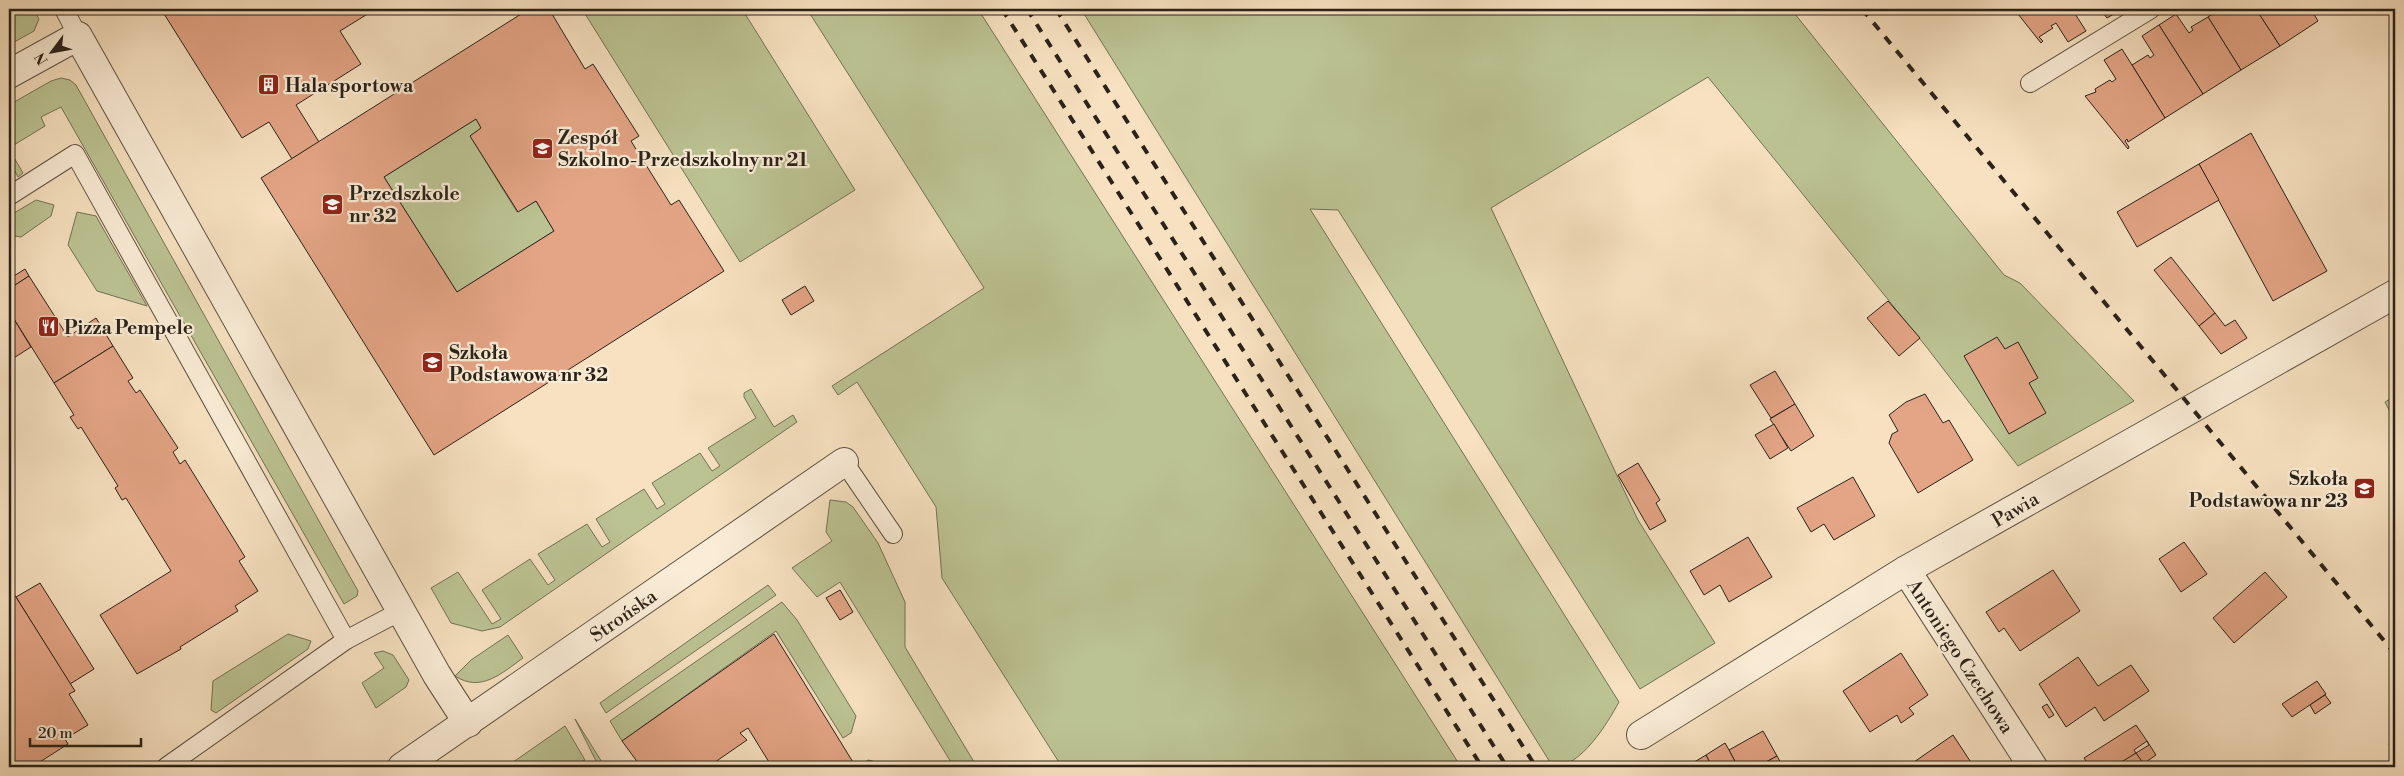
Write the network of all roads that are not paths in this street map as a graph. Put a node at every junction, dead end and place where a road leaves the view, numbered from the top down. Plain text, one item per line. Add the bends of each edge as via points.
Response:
1 (64, 9) edge
2 (2152, 9) edge
3 (78, 36) junction
4 (9, 74) edge
5 (2030, 83) dead end
6 (9, 196) edge
7 (2395, 294) edge
8 (844, 462) joint
9 (893, 534) dead end
10 (1906, 570) junction
11 (401, 612) junction
12 (346, 640) junction
13 (468, 723) junction
14 (1641, 735) dead end
15 (166, 767) edge
16 (402, 767) edge
17 (2033, 767) edge

1 - 3 lane
2 - 5 lane
3 - 4 street
3 - 11 street
6 - 12 lane via 75,154
7 - 10 street, Pawia
8 - 9 lane
8 - 13 street, Strońska
10 - 14 street, Pawia
10 - 17 street, Antoniego Czechowa
11 - 12 lane
11 - 13 street
12 - 15 lane
13 - 16 street, Strońska

